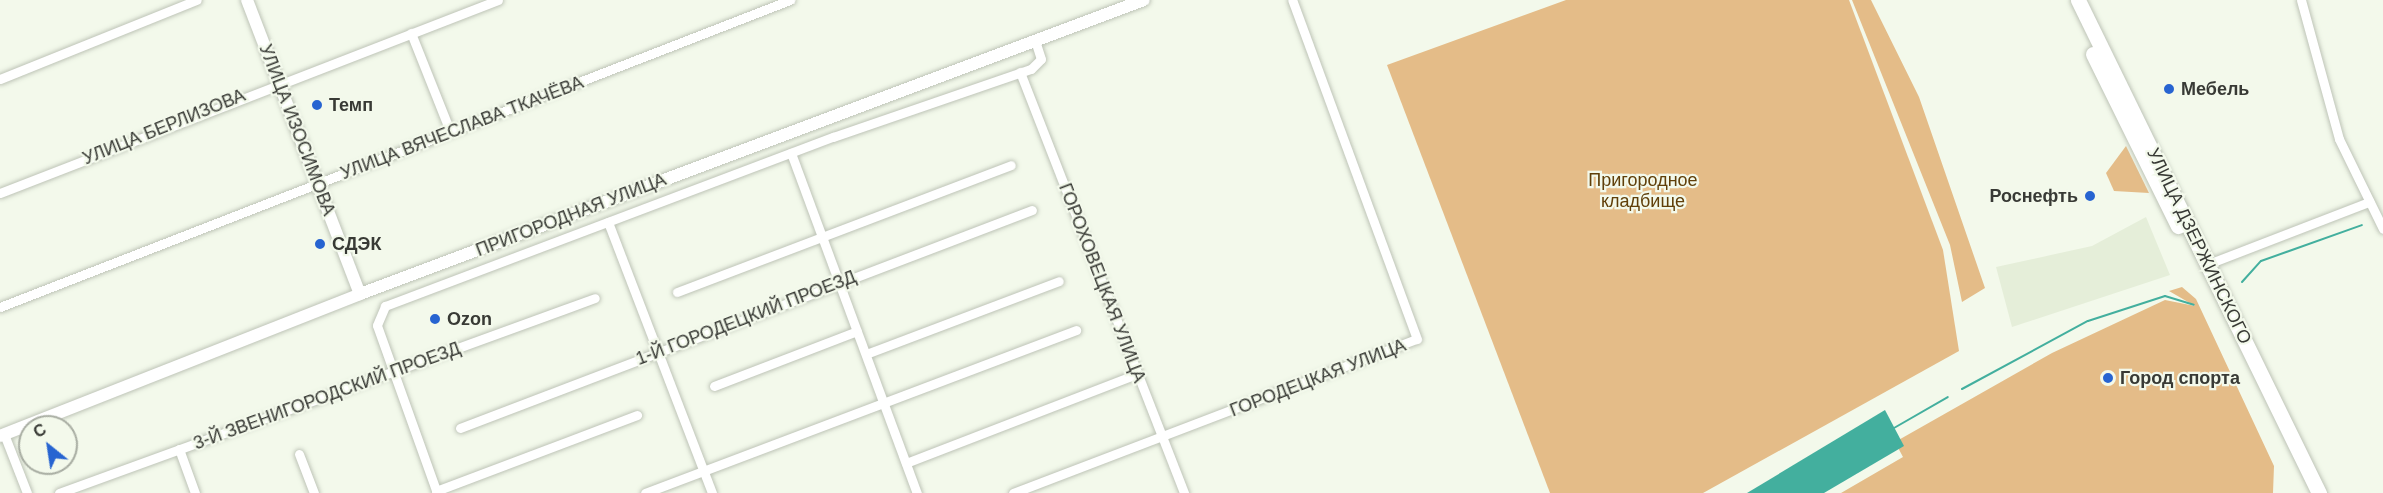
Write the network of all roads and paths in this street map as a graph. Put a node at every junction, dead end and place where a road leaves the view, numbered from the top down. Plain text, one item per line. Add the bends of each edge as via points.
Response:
1 (197, 0) edge
2 (247, 0) edge
3 (498, 0) edge
4 (790, 0) edge
5 (1144, 0) edge
6 (1292, 0) edge
7 (2067, 0) edge
8 (2078, 0) edge
9 (2301, 0) edge
10 (770, 4) edge
11 (411, 33) junction
12 (1035, 41) junction
13 (1020, 72) junction
14 (0, 79) edge
15 (279, 81) junction
16 (827, 119) junction
17 (450, 131) junction
18 (833, 137) junction
19 (791, 153) junction
20 (1011, 165) dead end
21 (318, 184) junction
22 (0, 193) edge
23 (2369, 202) junction
24 (587, 209) junction
25 (1032, 210) dead end
26 (2380, 214) edge
27 (608, 222) junction
28 (593, 228) junction
29 (2383, 229) edge
30 (823, 238) junction
31 (2203, 266) junction
32 (1059, 281) dead end
33 (839, 282) junction
34 (678, 292) dead end
35 (360, 294) junction
36 (595, 298) dead end
37 (0, 307) edge
38 (1077, 330) dead end
39 (857, 331) junction
40 (658, 352) junction
41 (866, 354) junction
42 (392, 372) junction
43 (1137, 374) junction
44 (714, 386) dead end
45 (884, 404) junction
46 (637, 415) dead end
47 (460, 428) dead end
48 (2, 435) edge
49 (1161, 437) junction
50 (179, 448) junction
51 (299, 454) dead end
52 (906, 463) junction
53 (703, 471) junction
54 (437, 492) edge
55 (27, 493) edge
56 (59, 493) edge
57 (195, 493) edge
58 (314, 493) edge
59 (645, 493) edge
60 (712, 493) edge
61 (917, 493) edge
62 (1013, 493) edge
63 (1184, 493) edge
64 (2308, 493) edge
65 (2319, 493) edge

1 - 14 street
2 - 15 street, УЛИЦА ИЗОСИМОВА
3 - 11 street, УЛИЦА БЕРЛИЗОВА
4 - 10 street, УЛИЦА ВЯЧЕСЛАВА ТКАЧЁВА
5 - 12 street, ПРИГОРОДНАЯ УЛИЦА
6 - 49 street, ГОРОДЕЦКАЯ УЛИЦА via 1419,333 1412,344
7 - 31 main road, УЛИЦА ДЗЕРЖИНСКОГО
8 - 31 main road, УЛИЦА ДЗЕРЖИНСКОГО
9 - 23 street via 2339,139
10 - 17 street, УЛИЦА ВЯЧЕСЛАВА ТКАЧЁВА
11 - 15 street, УЛИЦА БЕРЛИЗОВА
11 - 17 street
12 - 13 street via 1041,59
12 - 16 street, ПРИГОРОДНАЯ УЛИЦА
13 - 18 street
13 - 43 street, ГОРОХОВЕЦКАЯ УЛИЦА
15 - 21 street, УЛИЦА ИЗОСИМОВА
15 - 22 street, УЛИЦА БЕРЛИЗОВА
16 - 18 street
16 - 24 street, ПРИГОРОДНАЯ УЛИЦА
17 - 21 street, УЛИЦА ВЯЧЕСЛАВА ТКАЧЁВА
18 - 19 street
19 - 27 street
19 - 30 street
20 - 30 street
21 - 35 street, УЛИЦА ИЗОСИМОВА
21 - 37 street, УЛИЦА ВЯЧЕСЛАВА ТКАЧЁВА
23 - 26 street
23 - 31 street
24 - 28 street
24 - 35 street, ПРИГОРОДНАЯ УЛИЦА
25 - 33 street, 1-Й ГОРОДЕЦКИЙ ПРОЕЗД
26 - 29 street
27 - 28 street
27 - 40 street
28 - 42 street via 384,306 377,325
30 - 33 street
30 - 34 street
31 - 64 main road, УЛИЦА ДЗЕРЖИНСКОГО
31 - 65 main road, УЛИЦА ДЗЕРЖИНСКОГО
32 - 41 street
33 - 39 street
33 - 40 street, 1-Й ГОРОДЕЦКИЙ ПРОЕЗД
35 - 48 street, ПРИГОРОДНАЯ УЛИЦА
36 - 42 street, 3-Й ЗВЕНИГОРОДСКИЙ ПРОЕЗД
38 - 45 street
39 - 41 street
39 - 44 street
40 - 47 street, 1-Й ГОРОДЕЦКИЙ ПРОЕЗД
40 - 53 street
41 - 45 street
42 - 50 street, 3-Й ЗВЕНИГОРОДСКИЙ ПРОЕЗД
42 - 54 street
43 - 49 street, ГОРОХОВЕЦКАЯ УЛИЦА
43 - 52 street
45 - 52 street
45 - 53 street
46 - 54 street
48 - 55 street
49 - 62 street, ГОРОДЕЦКАЯ УЛИЦА
49 - 63 street, ГОРОХОВЕЦКАЯ УЛИЦА
50 - 56 street, 3-Й ЗВЕНИГОРОДСКИЙ ПРОЕЗД
50 - 57 street
51 - 58 street
52 - 61 street
53 - 59 street
53 - 60 street

